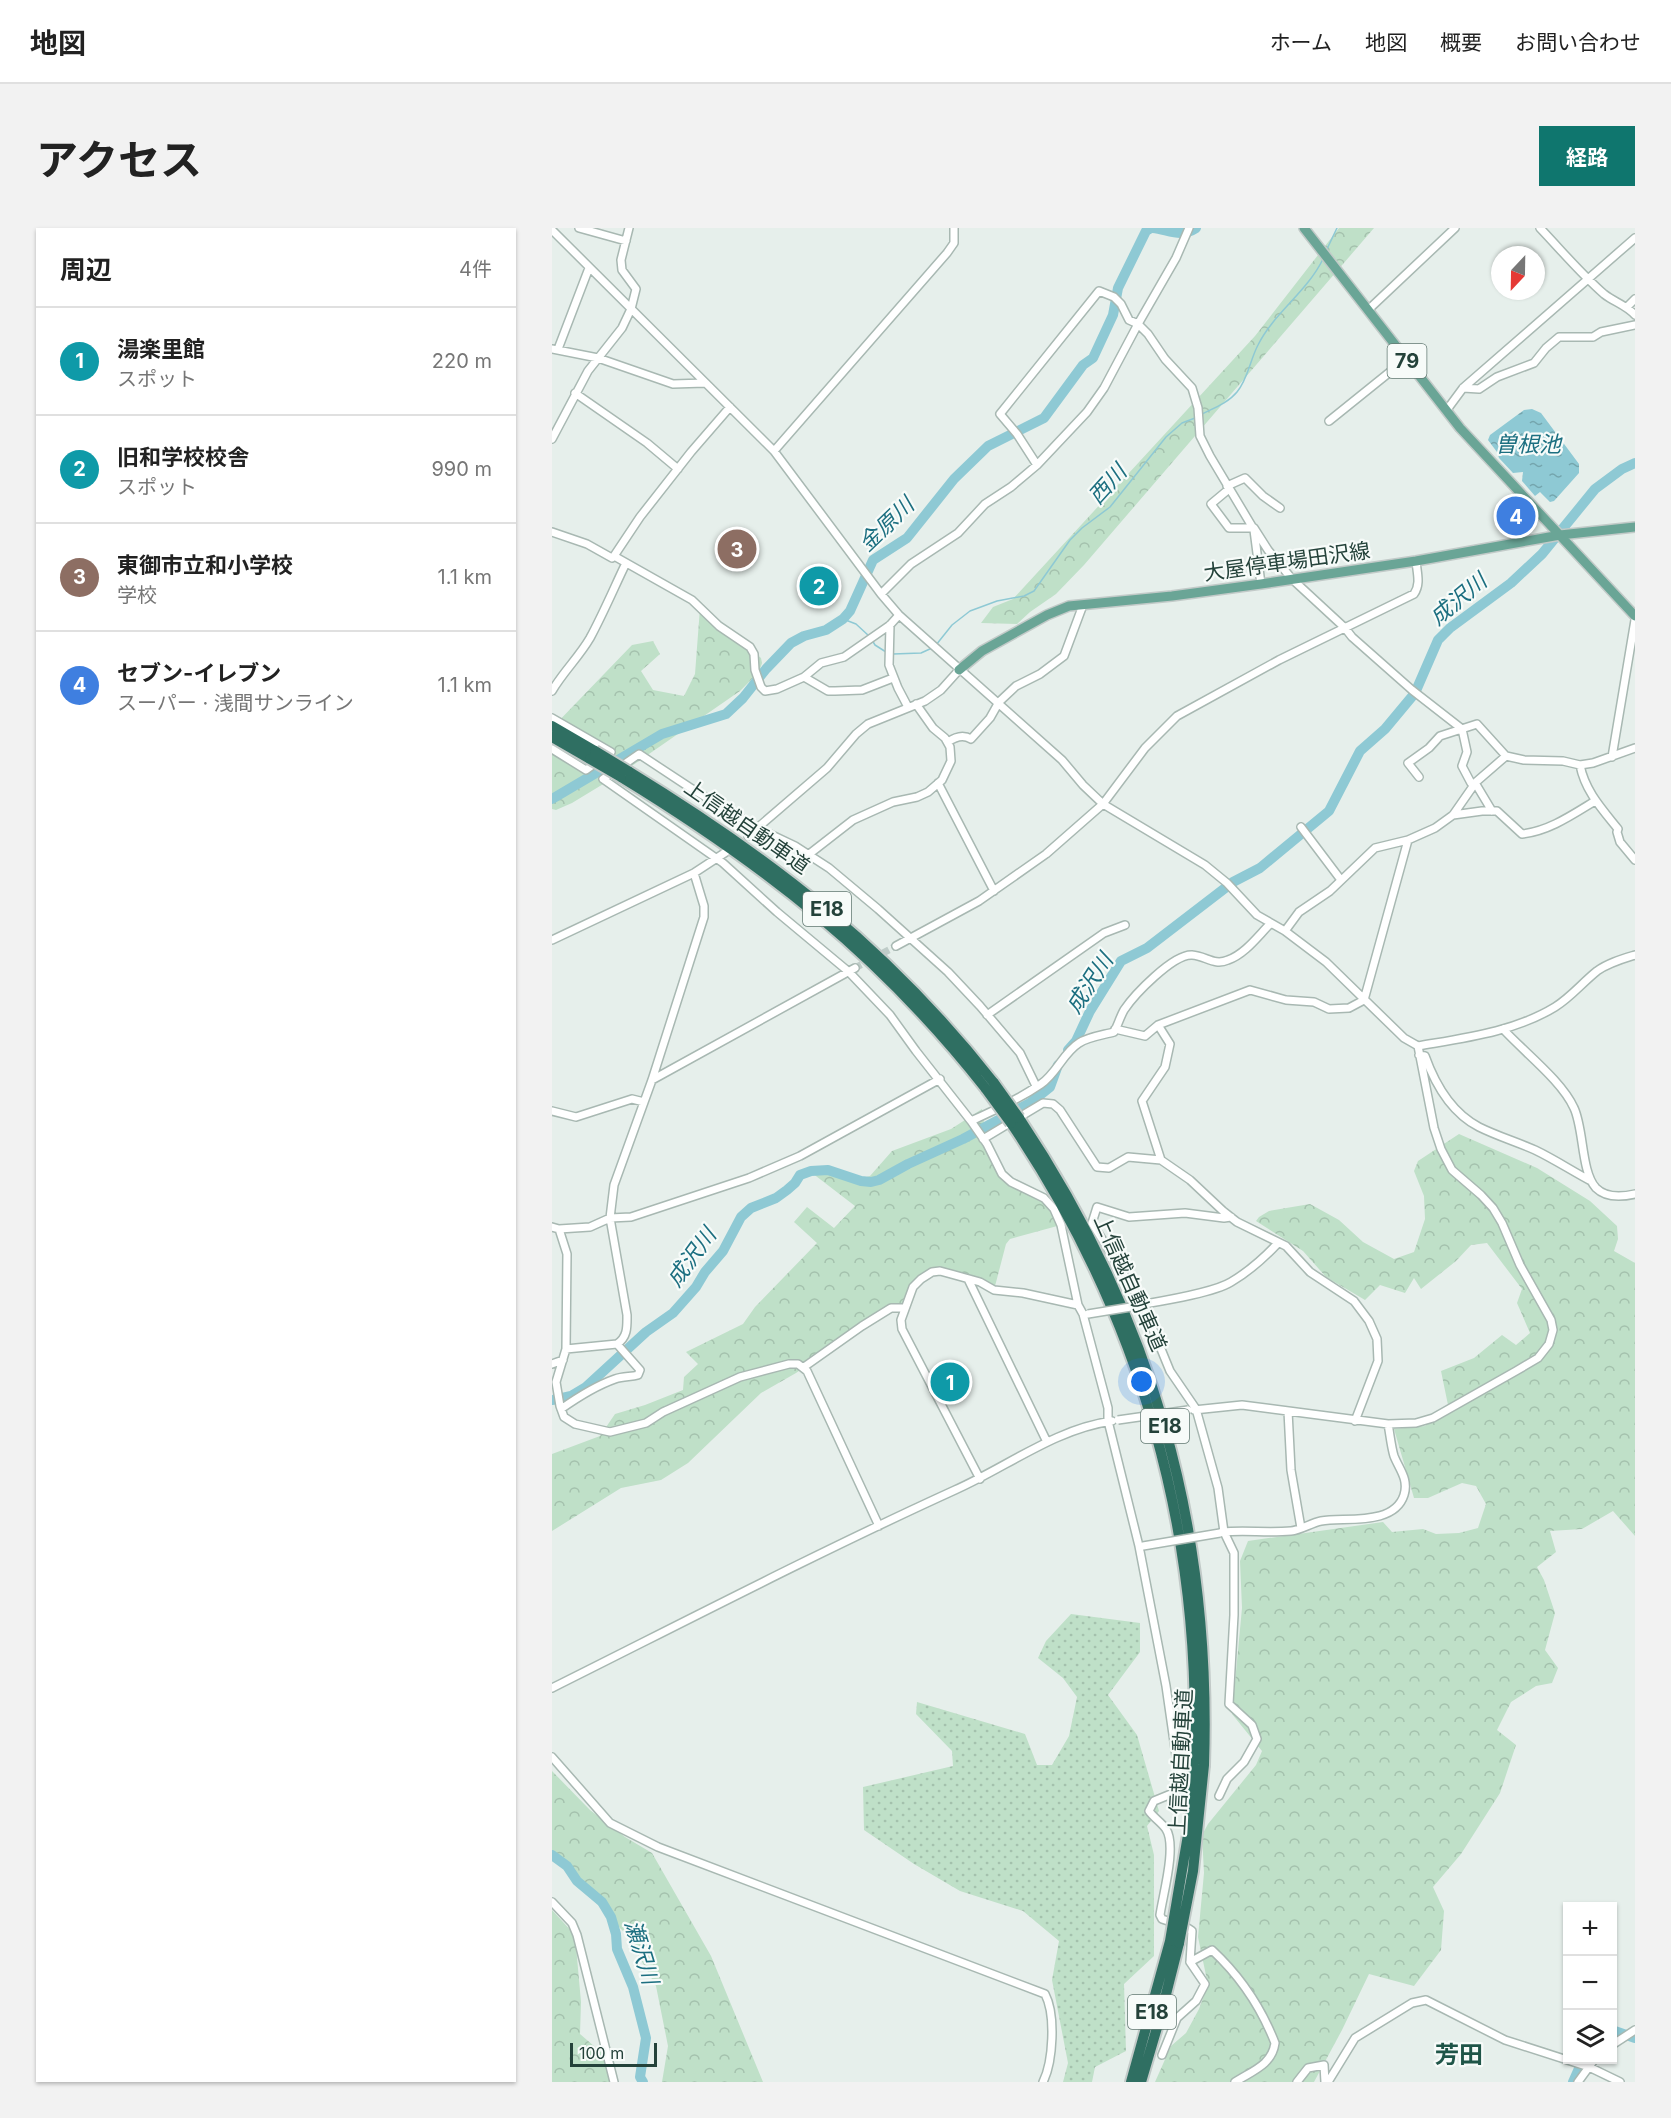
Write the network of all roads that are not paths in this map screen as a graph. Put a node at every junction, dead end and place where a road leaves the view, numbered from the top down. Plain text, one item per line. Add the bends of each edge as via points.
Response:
1 (579, 228) edge
2 (954, 228) edge
3 (1189, 228) edge
4 (1304, 228) edge
5 (1455, 228) edge
6 (1540, 228) edge
7 (630, 229) edge
8 (552, 230) edge
9 (1635, 238) edge
10 (626, 241) junction
11 (590, 268) junction
12 (1588, 279) junction
13 (1635, 299) edge
14 (1628, 307) junction
15 (631, 309) junction
16 (1368, 310) junction
17 (1635, 315) edge
18 (1138, 324) junction
19 (1635, 325) edge
20 (555, 349) edge
21 (598, 358) junction
22 (1406, 359) junction
23 (705, 383) junction
24 (1463, 388) junction
25 (575, 393) junction
26 (730, 407) junction
27 (1446, 411) junction
28 (1329, 421) dead end
29 (552, 439) edge
30 (774, 450) junction
31 (1037, 465) junction
32 (678, 469) junction
33 (1228, 488) junction
34 (1280, 508) dead end
35 (1635, 527) edge
36 (1254, 528) junction
37 (552, 532) edge
38 (1555, 535) junction
39 (614, 556) junction
40 (1416, 561) junction
41 (626, 563) junction
42 (1292, 579) junction
43 (1261, 584) junction
44 (881, 594) junction
45 (1083, 605) junction
46 (899, 615) junction
47 (1635, 618) edge
48 (890, 625) junction
49 (1345, 628) junction
50 (959, 670) junction
51 (804, 677) junction
52 (893, 678) junction
53 (552, 691) edge
54 (999, 702) junction
55 (916, 704) junction
56 (908, 707) junction
57 (552, 718) edge
58 (552, 726) edge
59 (1462, 729) junction
60 (552, 737) edge
61 (948, 742) junction
62 (1635, 748) edge
63 (552, 749) edge
64 (593, 755) junction
65 (1506, 756) junction
66 (1612, 757) junction
67 (1580, 765) junction
68 (1419, 777) dead end
69 (938, 783) junction
70 (1474, 784) junction
71 (1595, 801) junction
72 (1103, 804) junction
73 (1492, 811) junction
74 (1453, 815) junction
75 (757, 828) junction
76 (1302, 830) dead end
77 (748, 836) dead end
78 (1408, 840) junction
79 (726, 852) dead end
80 (808, 855) junction
81 (718, 859) junction
82 (1635, 860) edge
83 (694, 873) junction
84 (1341, 880) junction
85 (994, 891) junction
86 (1270, 924) junction
87 (1125, 925) dead end
88 (1285, 931) junction
89 (910, 938) junction
90 (552, 940) edge
91 (896, 946) tunnel mouth
92 (1635, 955) edge
93 (852, 970) junction
94 (1364, 1000) junction
95 (987, 1015) junction
96 (1158, 1025) junction
97 (1115, 1029) junction
98 (1503, 1029) junction
99 (1418, 1047) junction
100 (1419, 1055) junction
101 (940, 1079) junction
102 (652, 1080) junction
103 (1036, 1086) junction
104 (644, 1102) junction
105 (552, 1110) edge
106 (971, 1121) junction
107 (983, 1139) junction
108 (1161, 1160) junction
109 (1591, 1181) junction
110 (1635, 1194) edge
111 (1231, 1217) junction
112 (610, 1218) junction
113 (555, 1228) edge
114 (1278, 1243) junction
115 (968, 1279) junction
116 (1078, 1305) junction
117 (1140, 1305) junction
118 (905, 1308) junction
119 (1086, 1314) junction
120 (617, 1344) junction
121 (566, 1349) junction
122 (563, 1360) junction
123 (552, 1364) edge
124 (804, 1367) junction
125 (561, 1409) junction
126 (1192, 1410) junction
127 (1288, 1411) junction
128 (1355, 1420) junction
129 (1108, 1421) junction
130 (1388, 1424) junction
131 (1047, 1442) junction
132 (980, 1479) junction
133 (879, 1526) junction
134 (1301, 1528) junction
135 (1222, 1532) junction
136 (1141, 1546) junction
137 (552, 1688) edge
138 (552, 1757) edge
139 (1219, 1796) dead end
140 (552, 1902) edge
141 (1174, 1942) junction
142 (1190, 1962) junction
143 (1630, 2033) edge
144 (1617, 2042) edge
145 (1162, 2055) dead end
146 (1591, 2064) edge
147 (1588, 2067) junction
148 (614, 2082) edge
149 (1043, 2082) edge
150 (1131, 2082) edge
151 (1141, 2082) edge
152 (1235, 2082) edge
153 (1297, 2082) edge
154 (1326, 2082) edge
155 (1578, 2082) edge
156 (1620, 2082) edge

1 - 10 street
2 - 30 street via 954,243 947,253
3 - 18 street
4 - 16 main road, 79
5 - 16 street
6 - 12 street
7 - 10 street
8 - 11 street
9 - 12 street
10 - 15 street via 622,270 636,289
11 - 15 street
11 - 20 street
12 - 14 street via 1606,296
12 - 24 street
13 - 14 street
14 - 17 street
15 - 21 street via 622,328
15 - 23 street
16 - 22 main road, 79
18 - 31 street via 1096,402
18 - 31 street via 1130,320 1116,299 1099,291 1000,414
18 - 33 street via 1192,388 1200,436
19 - 24 street via 1593,337 1559,337 1534,363 1497,377 1479,389
20 - 21 street
21 - 23 street via 673,384
21 - 25 street
22 - 27 main road, 79
22 - 28 street
23 - 26 street
24 - 27 street
25 - 29 street
25 - 32 street
26 - 30 street
26 - 32 street
27 - 38 main road, 79
30 - 44 street
31 - 44 street via 985,504 958,533 911,564
32 - 39 street
33 - 34 street via 1245,478
33 - 36 street
33 - 36 street via 1211,504 1229,528
35 - 38 main road, 大屋停車場田沢線
36 - 42 street
36 - 43 street
37 - 39 street
38 - 40 main road, 大屋停車場田沢線
38 - 47 main road, 79
39 - 41 street
40 - 42 main road, 大屋停車場田沢線
40 - 49 street via 1418,588 1414,594
41 - 51 street via 692,600 750,648 760,687 765,691
41 - 53 street via 590,638
42 - 43 main road, 大屋停車場田沢線
42 - 49 street
43 - 45 main road, 大屋停車場田沢線
44 - 46 street
45 - 50 main road, 大屋停車場田沢線 via 1047,615 982,651
45 - 54 street via 1064,656
46 - 48 street
46 - 50 street
47 - 66 street
48 - 51 street via 855,651 821,663
48 - 52 street via 889,665
49 - 59 street via 1412,690
49 - 72 street via 1177,716 1145,748
50 - 54 street
50 - 55 street via 941,690
51 - 52 street via 828,691 862,690
52 - 56 street
54 - 61 street via 971,740 966,736
54 - 72 street
55 - 56 street
55 - 61 street
56 - 75 street via 868,724 827,768
57 - 63 street via 611,752 586,770
58 - 64 highway, 上信越自動車道 / E18
59 - 65 street via 1477,724
59 - 68 street via 1440,736 1408,763
59 - 70 street via 1467,752 1462,766
60 - 64 highway, 上信越自動車道 / E18
61 - 69 street via 951,761
62 - 66 street
64 - 141 highway, 上信越自動車道 / E18, bridge via 778,882 909,998 990,1086 1015,1121 1090,1260 1125,1339 1153,1420 1173,1498 1188,1587 1199,1765
65 - 67 street
65 - 70 street
66 - 67 street
67 - 71 street
69 - 80 street via 917,797 893,802 853,820
69 - 85 street
70 - 73 street
70 - 74 street
71 - 73 street via 1533,833 1522,834 1504,816
71 - 82 street via 1618,829 1620,842
72 - 85 street via 1046,854
72 - 86 street via 1205,865
73 - 74 street
74 - 78 street
75 - 77 street
75 - 80 street
75 - 81 street via 639,754 603,779
76 - 84 street
78 - 84 street via 1375,848
78 - 94 street
79 - 81 street
80 - 89 street via 829,868
81 - 83 street
81 - 93 street
83 - 90 street
83 - 102 street via 704,916
84 - 88 street via 1299,912
85 - 89 street
86 - 88 street
86 - 97 street via 1244,951 1228,960 1216,963 1192,955 1180,958 1157,974 1125,1010
87 - 95 street via 1104,933
88 - 94 street via 1326,962
89 - 91 street
89 - 95 street
92 - 98 street via 1598,970 1554,1007
93 - 101 street
93 - 102 street
94 - 96 street via 1349,1008 1329,1009 1314,1002 1286,1000 1250,990
94 - 99 street
95 - 103 street via 1020,1053
96 - 97 street via 1145,1036
96 - 108 street via 1170,1044 1165,1067 1142,1101
97 - 103 street via 1079,1042 1056,1071
98 - 99 street
98 - 109 street via 1559,1086 1573,1106
99 - 100 street
100 - 109 street via 1425,1056 1431,1073 1456,1111 1471,1122 1537,1151
100 - 130 street via 1434,1128 1446,1160 1493,1208 1553,1330 1549,1344 1538,1358 1516,1371 1433,1418
101 - 106 street
101 - 112 street via 800,1156 749,1178 631,1217
102 - 104 street
103 - 106 street
104 - 105 street via 632,1099 576,1117
104 - 112 street via 614,1185
106 - 107 street
107 - 108 street via 1044,1103 1053,1104 1097,1167 1109,1168 1128,1157
107 - 116 street via 1002,1174 1044,1198 1054,1209
108 - 111 street
109 - 110 street via 1611,1195
111 - 114 street
111 - 117 street via 1185,1213 1129,1217 1097,1207 1092,1223
112 - 113 street via 590,1227
112 - 120 street via 627,1315 623,1340
113 - 121 street via 567,1254
114 - 117 street via 1218,1288
114 - 128 street via 1292,1251 1310,1272 1354,1301 1377,1339 1378,1361
115 - 116 street via 994,1290
115 - 118 street via 932,1272 913,1287
115 - 131 street
116 - 119 street
117 - 119 street, bridge
117 - 126 street
118 - 124 street via 891,1308
118 - 132 street via 902,1329
119 - 129 street
120 - 121 street
120 - 125 street via 637,1364 639,1375 599,1385
121 - 122 street
122 - 123 street
122 - 125 street via 556,1382
124 - 125 street via 789,1364 740,1377 646,1423 610,1432 574,1424
124 - 133 street
126 - 127 street via 1242,1405
126 - 129 street, bridge
126 - 135 street via 1218,1488
127 - 128 street
127 - 134 street via 1291,1470
128 - 130 street
129 - 131 street
129 - 136 street
130 - 134 street via 1394,1455 1406,1484 1399,1504 1378,1516 1321,1521
131 - 132 street
132 - 133 street
133 - 137 street
134 - 135 street
135 - 136 street, bridge
135 - 139 street via 1234,1553 1229,1704 1252,1725 1257,1739
136 - 142 street via 1180,1783 1176,1792 1154,1801 1149,1811 1166,1828 1171,1851 1160,1915 1192,1931
138 - 149 street via 610,1823 626,1832 1045,1994 1051,2056
140 - 148 street via 572,1923 577,1935
141 - 150 highway, 上信越自動車道 / E18
141 - 151 highway, 上信越自動車道 / E18 via 1161,2014
142 - 145 street via 1205,1984 1196,2001 1177,2018
142 - 152 street via 1212,1950 1249,1991 1275,2043 1270,2059
143 - 144 street
146 - 147 street
147 - 154 street via 1505,2040 1426,2000 1412,2003 1355,2038
147 - 155 street
147 - 156 street
153 - 154 street via 1308,2068 1324,2065

